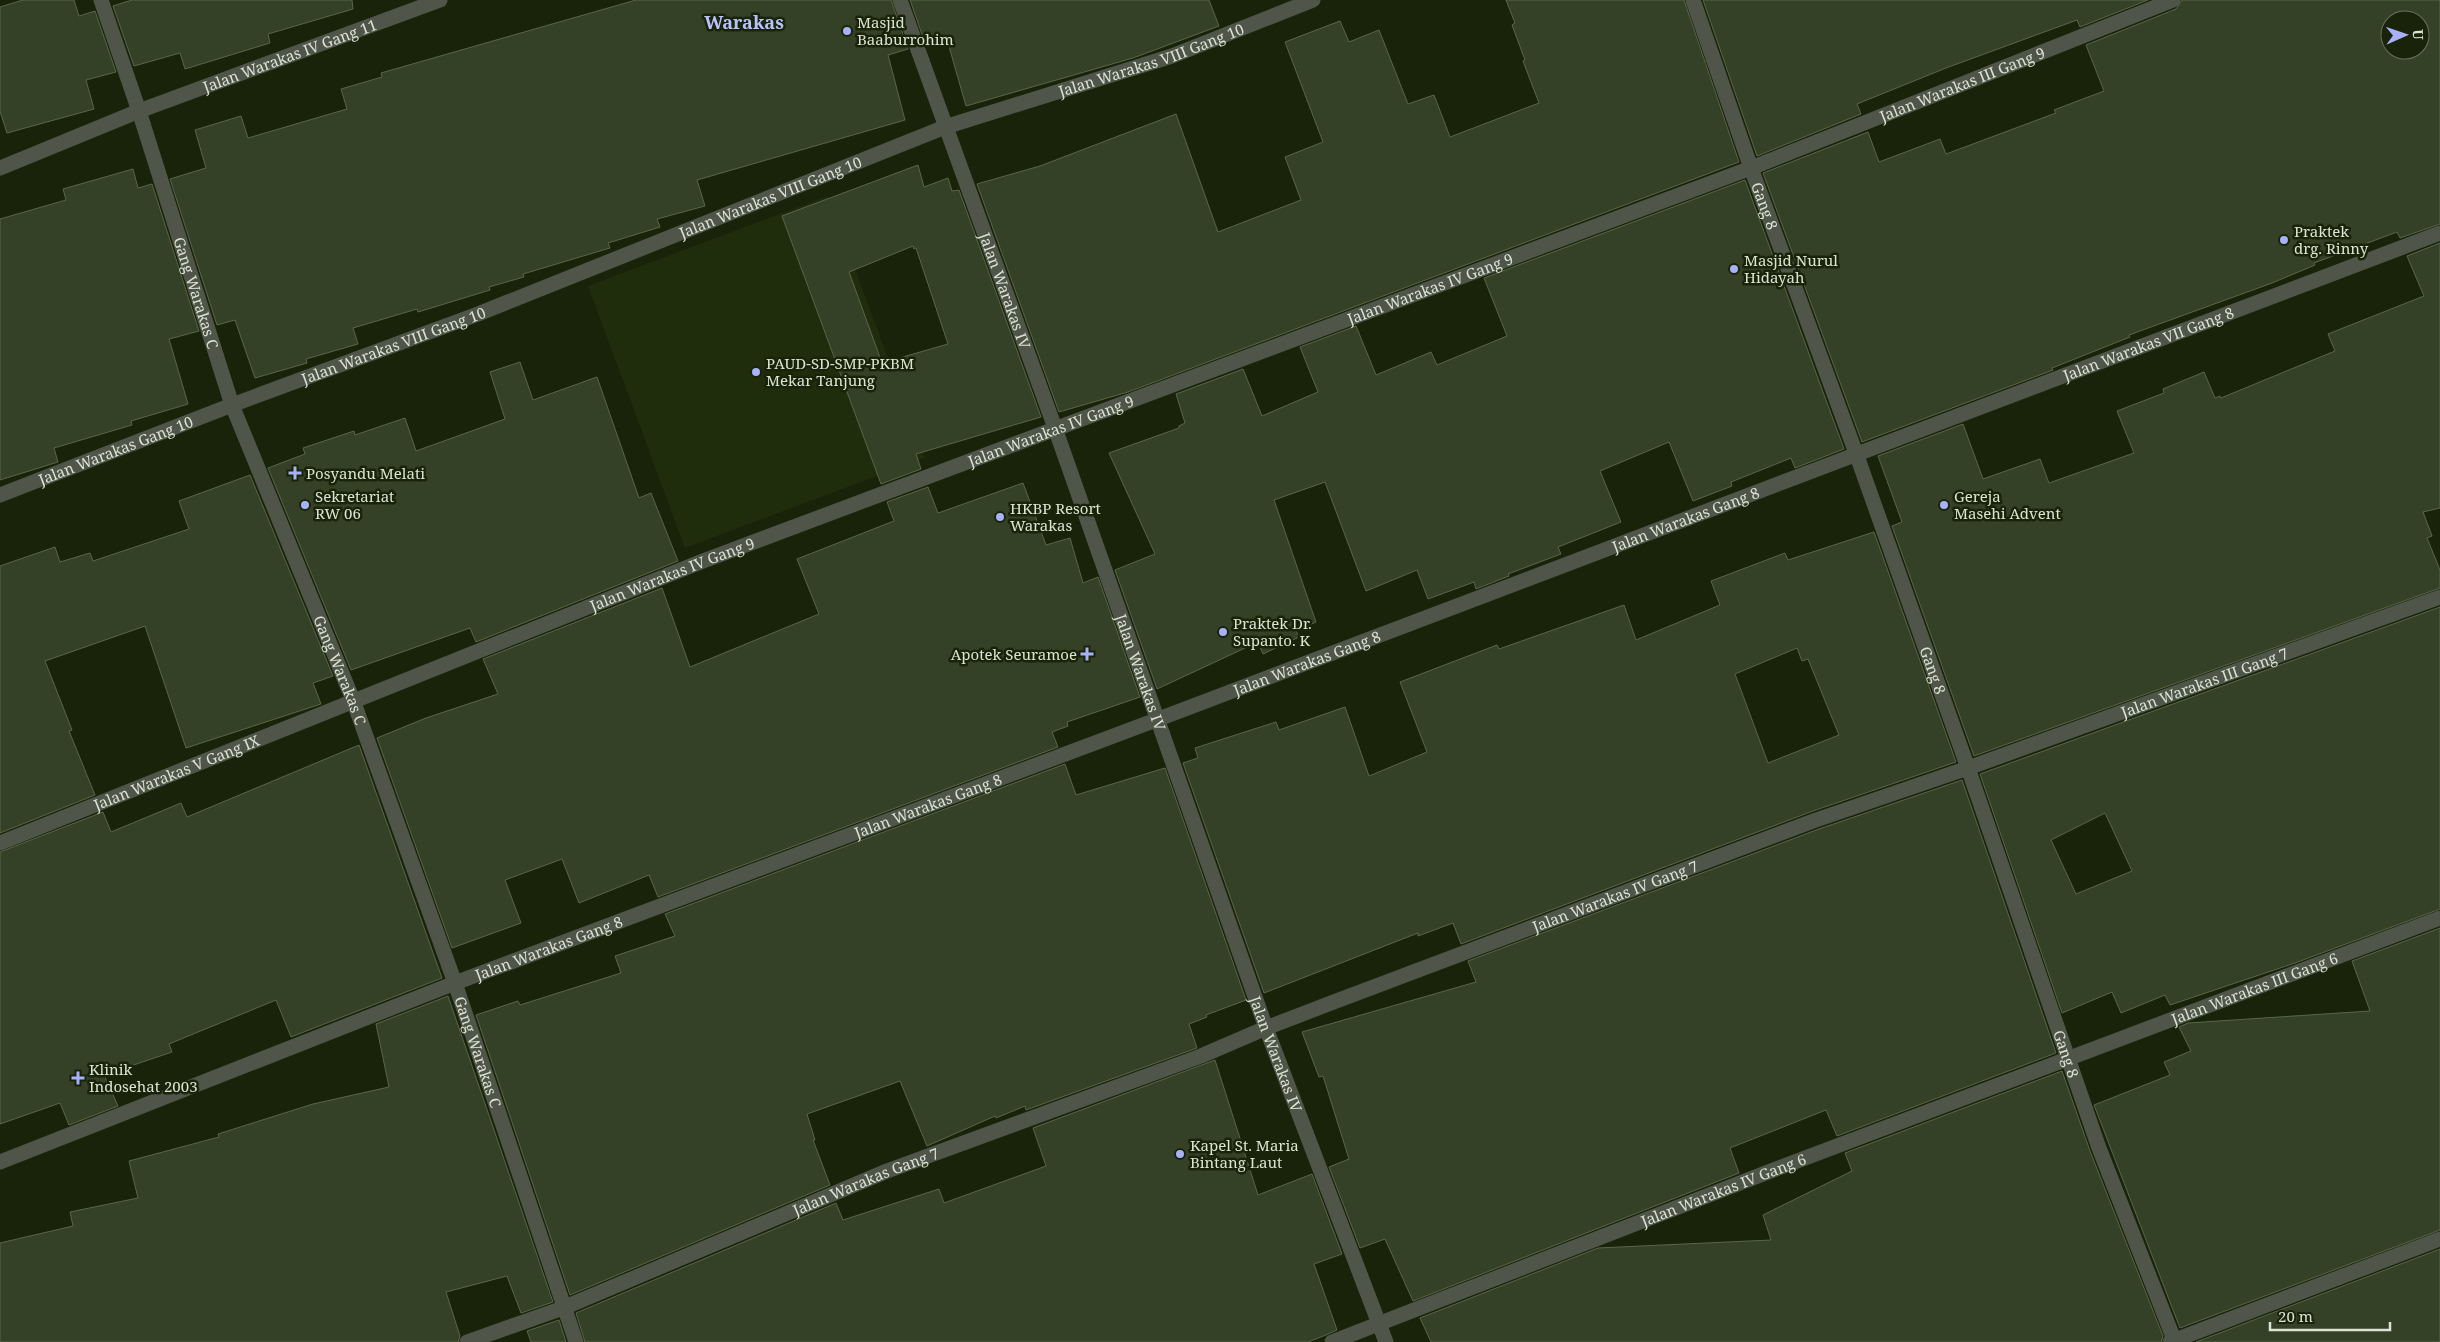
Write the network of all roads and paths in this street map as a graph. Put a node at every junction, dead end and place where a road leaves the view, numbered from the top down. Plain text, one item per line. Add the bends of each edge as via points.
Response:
1 (101, 0) edge
2 (440, 0) edge
3 (900, 0) edge
4 (1313, 0) edge
5 (1693, 0) edge
6 (2173, 0) edge
7 (139, 111) junction
8 (945, 127) junction
9 (0, 168) edge
10 (1751, 168) junction
11 (2440, 233) edge
12 (232, 405) junction
13 (1055, 428) junction
14 (1857, 456) junction
15 (0, 495) edge
16 (2440, 597) edge
17 (353, 700) junction
18 (1156, 720) junction
19 (1968, 768) junction
20 (0, 843) edge
21 (2440, 918) edge
22 (455, 982) junction
23 (1266, 1028) junction
24 (2069, 1059) junction
25 (0, 1162) edge
26 (2440, 1239) edge
27 (563, 1308) junction
28 (1379, 1325) junction
29 (2173, 1341) edge
30 (467, 1342) edge
31 (576, 1342) edge
32 (1332, 1342) edge
33 (1386, 1342) edge

1 - 7 street, Gang Warakas C
2 - 7 street, Jalan Warakas IV Gang 11
3 - 8 street, Jalan Warakas IV
4 - 8 street, Jalan Warakas VIII Gang 10 via 1172,56
5 - 10 street, Gang 8
6 - 10 street, Jalan Warakas III Gang 9
7 - 9 street, Jalan Warakas IV Gang 11
7 - 12 street, Gang Warakas C
8 - 12 street, Jalan Warakas VIII Gang 10 via 478,314
8 - 13 street, Jalan Warakas IV
10 - 13 street, Jalan Warakas IV Gang 9
10 - 14 street, Gang 8
11 - 14 street, Jalan Warakas VII Gang 8
12 - 15 street, Jalan Warakas Gang 10
12 - 17 street, Gang Warakas C
13 - 17 street, Jalan Warakas IV Gang 9 via 703,561
13 - 18 street, Jalan Warakas IV
14 - 18 street, Jalan Warakas Gang 8
14 - 19 street, Gang 8
16 - 19 street, Jalan Warakas III Gang 7
17 - 20 street, Jalan Warakas V Gang IX
17 - 22 street, Gang Warakas C
18 - 22 street, Jalan Warakas Gang 8
18 - 23 street, Jalan Warakas IV
19 - 23 street, Jalan Warakas IV Gang 7 via 1816,820
19 - 24 street, Gang 8
21 - 24 street, Jalan Warakas III Gang 6
22 - 25 street, Jalan Warakas Gang 8
22 - 27 street, Gang Warakas C
23 - 27 street, Jalan Warakas Gang 7 via 1201,1056 887,1171
23 - 28 street, Jalan Warakas IV
24 - 28 street, Jalan Warakas IV Gang 6 via 1763,1174
24 - 29 street, Gang 8
26 - 29 street
27 - 30 street, Jalan Warakas Gang 7
27 - 31 street, Gang Warakas C
28 - 32 street, Jalan Warakas IV Gang 6
28 - 33 street, Jalan Warakas IV

